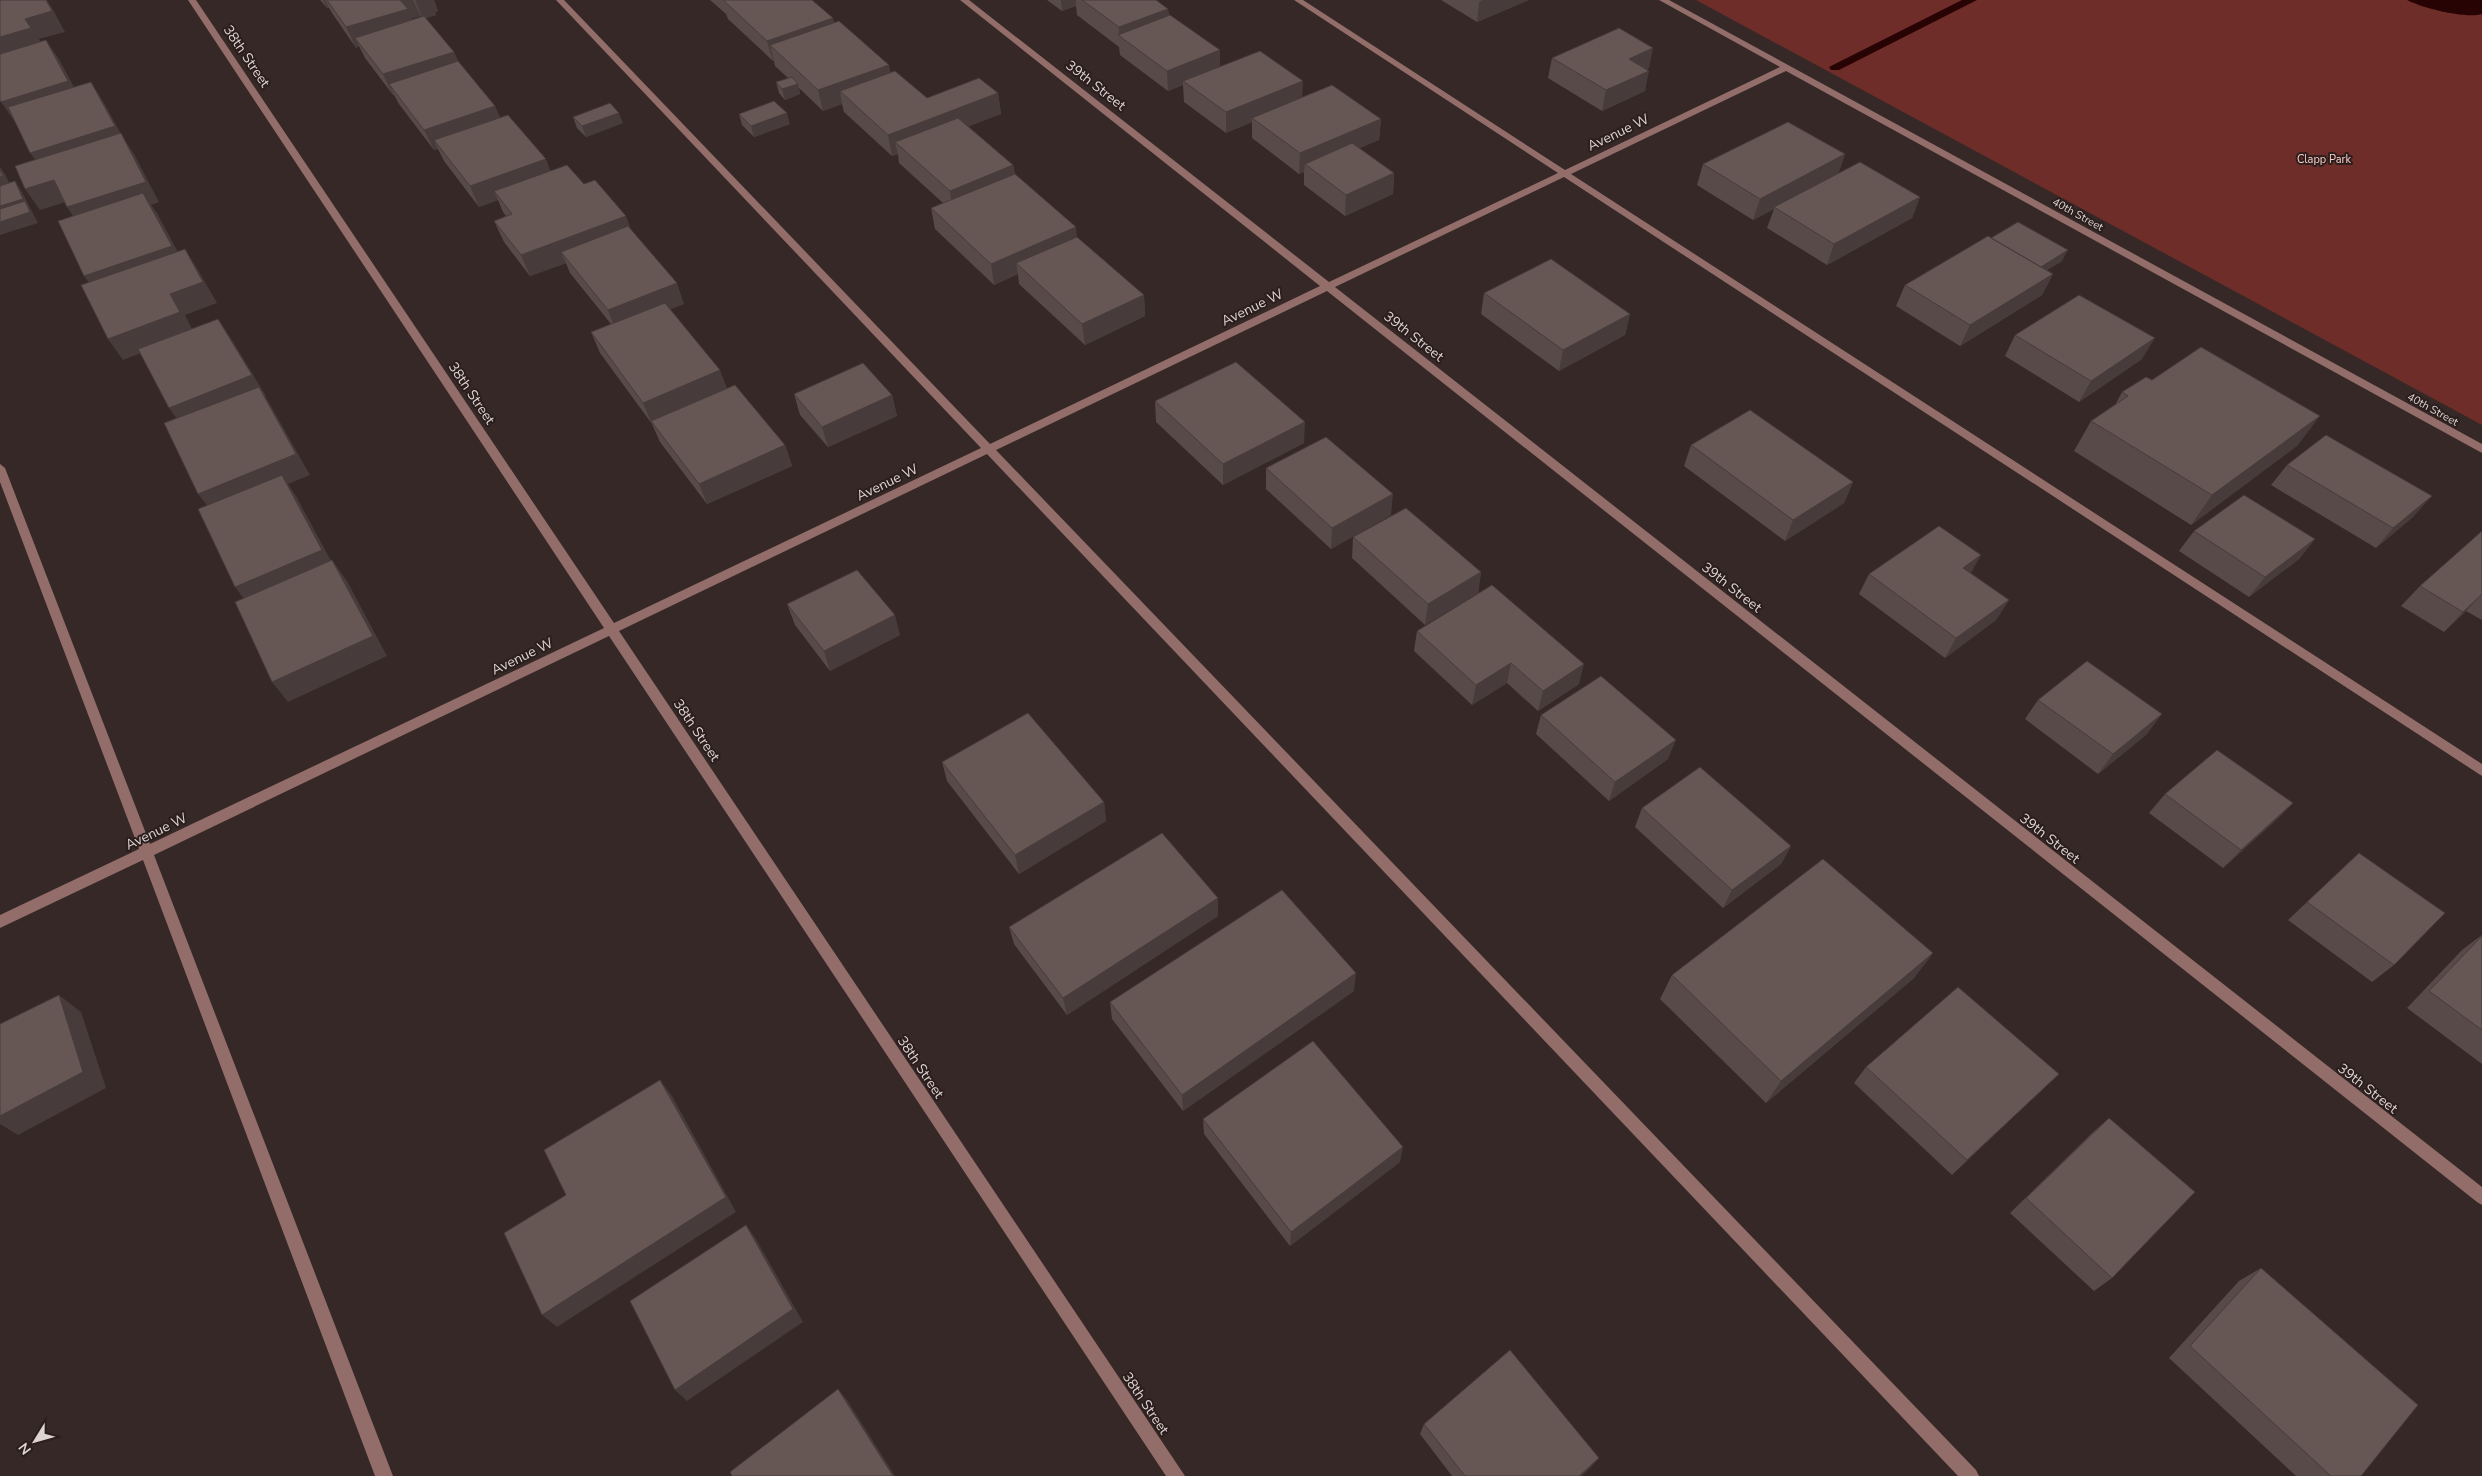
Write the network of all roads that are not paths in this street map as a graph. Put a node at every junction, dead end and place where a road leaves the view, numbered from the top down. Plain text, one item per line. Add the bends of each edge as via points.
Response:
1 (192, 0) edge
2 (560, 0) edge
3 (964, 0) edge
4 (1298, 0) edge
5 (1663, 0) edge
6 (1786, 68) junction
7 (1564, 174) junction
8 (1328, 287) junction
9 (990, 449) junction
10 (2482, 449) edge
11 (0, 468) edge
12 (612, 630) junction
13 (2482, 771) edge
14 (148, 852) junction
15 (0, 922) edge
16 (2482, 1197) edge
17 (384, 1476) edge
18 (1176, 1476) edge
19 (1970, 1476) edge

1 - 12 street, 38th Street
2 - 9 street
3 - 8 street, 39th Street
4 - 7 street
5 - 6 street, 40th Street
6 - 7 street, Avenue W
6 - 10 street, 40th Street
7 - 8 street, Avenue W
7 - 13 street
8 - 9 street, Avenue W
8 - 16 street, 39th Street
9 - 12 street, Avenue W
9 - 19 street
11 - 14 street
12 - 14 street, Avenue W
12 - 18 street, 38th Street
14 - 15 street, Avenue W
14 - 17 street

